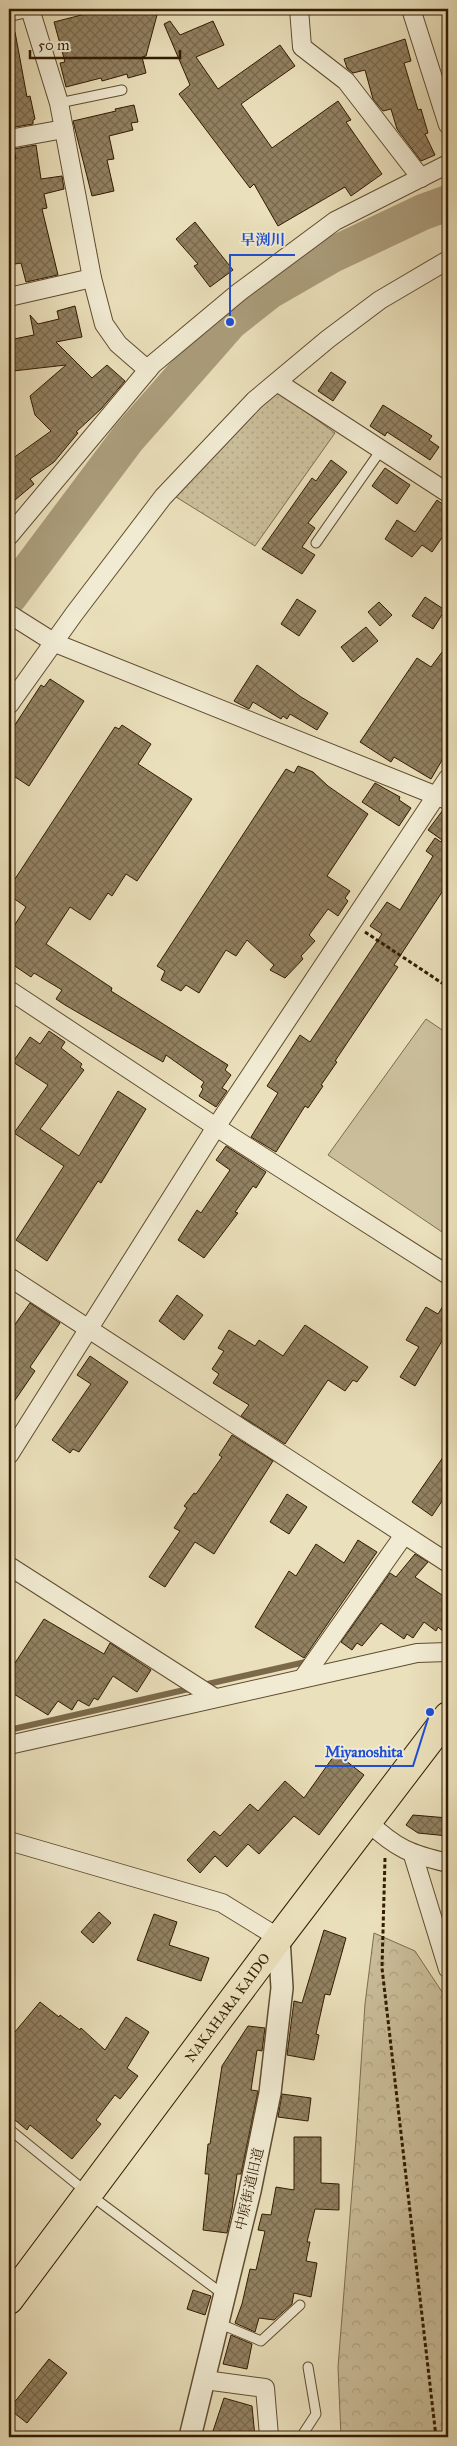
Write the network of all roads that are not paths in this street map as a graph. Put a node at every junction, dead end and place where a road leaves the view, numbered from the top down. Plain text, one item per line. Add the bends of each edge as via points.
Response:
1 (22, 9) edge
2 (30, 9) edge
3 (299, 9) edge
4 (411, 9) edge
5 (9, 12) edge
6 (122, 90) dead end
7 (59, 103) junction
8 (448, 126) edge
9 (64, 129) junction
10 (9, 139) edge
11 (448, 164) edge
12 (421, 178) junction
13 (448, 260) edge
14 (92, 278) junction
15 (9, 297) edge
16 (148, 370) junction
17 (277, 382) junction
18 (380, 450) junction
19 (448, 493) edge
20 (9, 536) edge
21 (316, 543) dead end
22 (9, 614) edge
23 (55, 643) junction
24 (9, 705) edge
25 (448, 778) edge
26 (443, 798) edge
27 (9, 990) edge
28 (216, 1127) junction
29 (448, 1275) edge
30 (9, 1277) edge
31 (88, 1329) junction
32 (9, 1454) edge
33 (404, 1535) junction
34 (448, 1563) edge
35 (9, 1566) edge
36 (448, 1652) edge
37 (303, 1678) junction
38 (213, 1697) junction
39 (448, 1716) edge
40 (9, 1745) edge
41 (377, 1830) junction
42 (9, 1841) edge
43 (413, 1855) junction
44 (448, 1863) edge
45 (279, 1938) junction
46 (448, 1969) edge
47 (9, 2129) edge
48 (89, 2194) junction
49 (224, 2295) junction
50 (9, 2300) edge
51 (300, 2305) dead end
52 (218, 2324) junction
53 (308, 2367) dead end
54 (205, 2380) junction
55 (9, 2433) edge
56 (14, 2437) edge
57 (190, 2437) edge
58 (271, 2437) edge
59 (301, 2437) edge

1 - 5 street
2 - 7 street
3 - 12 street via 302,47 346,82
4 - 8 street
6 - 7 lane
7 - 9 street
9 - 10 street
9 - 14 street
11 - 12 street
12 - 16 street via 334,221 238,293
13 - 17 street via 380,300
14 - 15 street
14 - 16 street via 104,324 118,344
16 - 20 street
17 - 18 street
17 - 23 street via 255,400 163,497
18 - 19 street
18 - 21 lane
22 - 23 street
23 - 24 street
23 - 26 street
25 - 26 street
26 - 28 street via 351,923
27 - 28 street
28 - 29 street
28 - 31 street
30 - 31 street
31 - 32 street
31 - 33 street
33 - 34 street
33 - 37 street
35 - 38 street
36 - 37 street via 417,1653
37 - 38 street
38 - 40 street
39 - 41 main road, NAKAHARA KAIDO
41 - 43 street
41 - 45 main road, NAKAHARA KAIDO
42 - 45 street via 222,1902
43 - 44 street
43 - 46 street
45 - 48 main road, NAKAHARA KAIDO
45 - 49 street, 中原街道旧道 via 282,1988 270,2093
47 - 48 lane
48 - 49 lane
48 - 50 main road, NAKAHARA KAIDO
49 - 52 street, 中原街道旧道
51 - 52 lane via 260,2341
52 - 54 street, 中原街道旧道
53 - 59 lane via 316,2414
54 - 57 street, 中原街道旧道
54 - 58 street via 265,2388
55 - 56 lane

